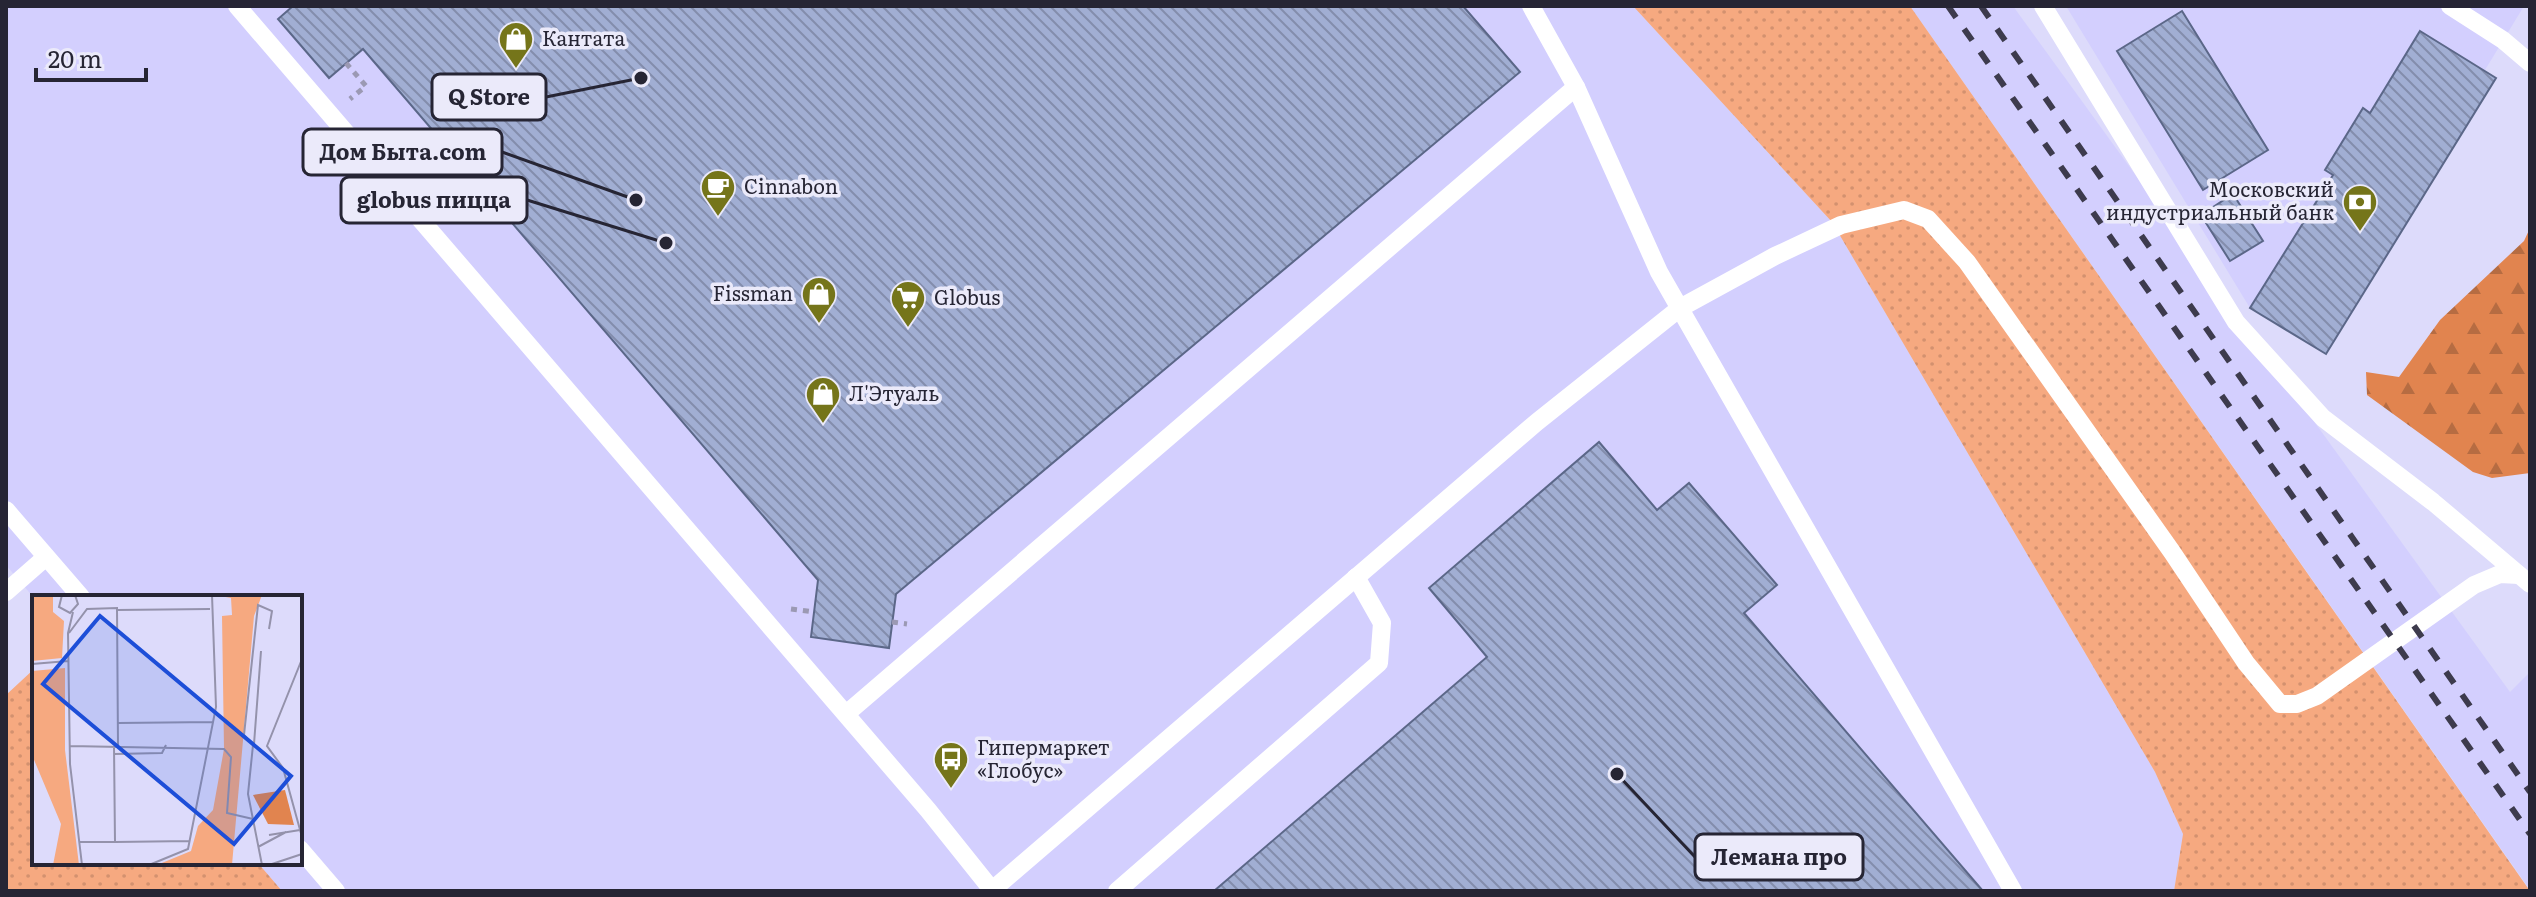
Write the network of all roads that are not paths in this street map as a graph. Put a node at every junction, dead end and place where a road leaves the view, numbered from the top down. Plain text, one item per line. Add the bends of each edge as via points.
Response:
1 (237, 6) edge
2 (1531, 6) edge
3 (2043, 6) edge
4 (2450, 6) edge
5 (2530, 63) edge
6 (1576, 87) junction
7 (1680, 308) junction
8 (6, 510) edge
9 (46, 557) junction
10 (1356, 577) junction
11 (2525, 579) edge
12 (6, 592) edge
13 (79, 595) edge
14 (846, 714) junction
15 (302, 851) edge
16 (336, 891) edge
17 (992, 891) edge
18 (1117, 891) edge
19 (2013, 891) edge

1 - 14 lane
2 - 6 lane
3 - 11 lane via 2236,322 2323,418
4 - 5 lane
6 - 7 lane
6 - 14 lane
7 - 10 lane
7 - 11 lane via 1841,225 1904,210 1928,219 1967,262 2246,663 2280,704 2317,696 2474,585 2500,574
7 - 19 lane
8 - 9 lane
9 - 12 lane
9 - 13 lane
10 - 17 lane
10 - 18 lane via 1382,623 1379,663
14 - 17 lane
15 - 16 lane

